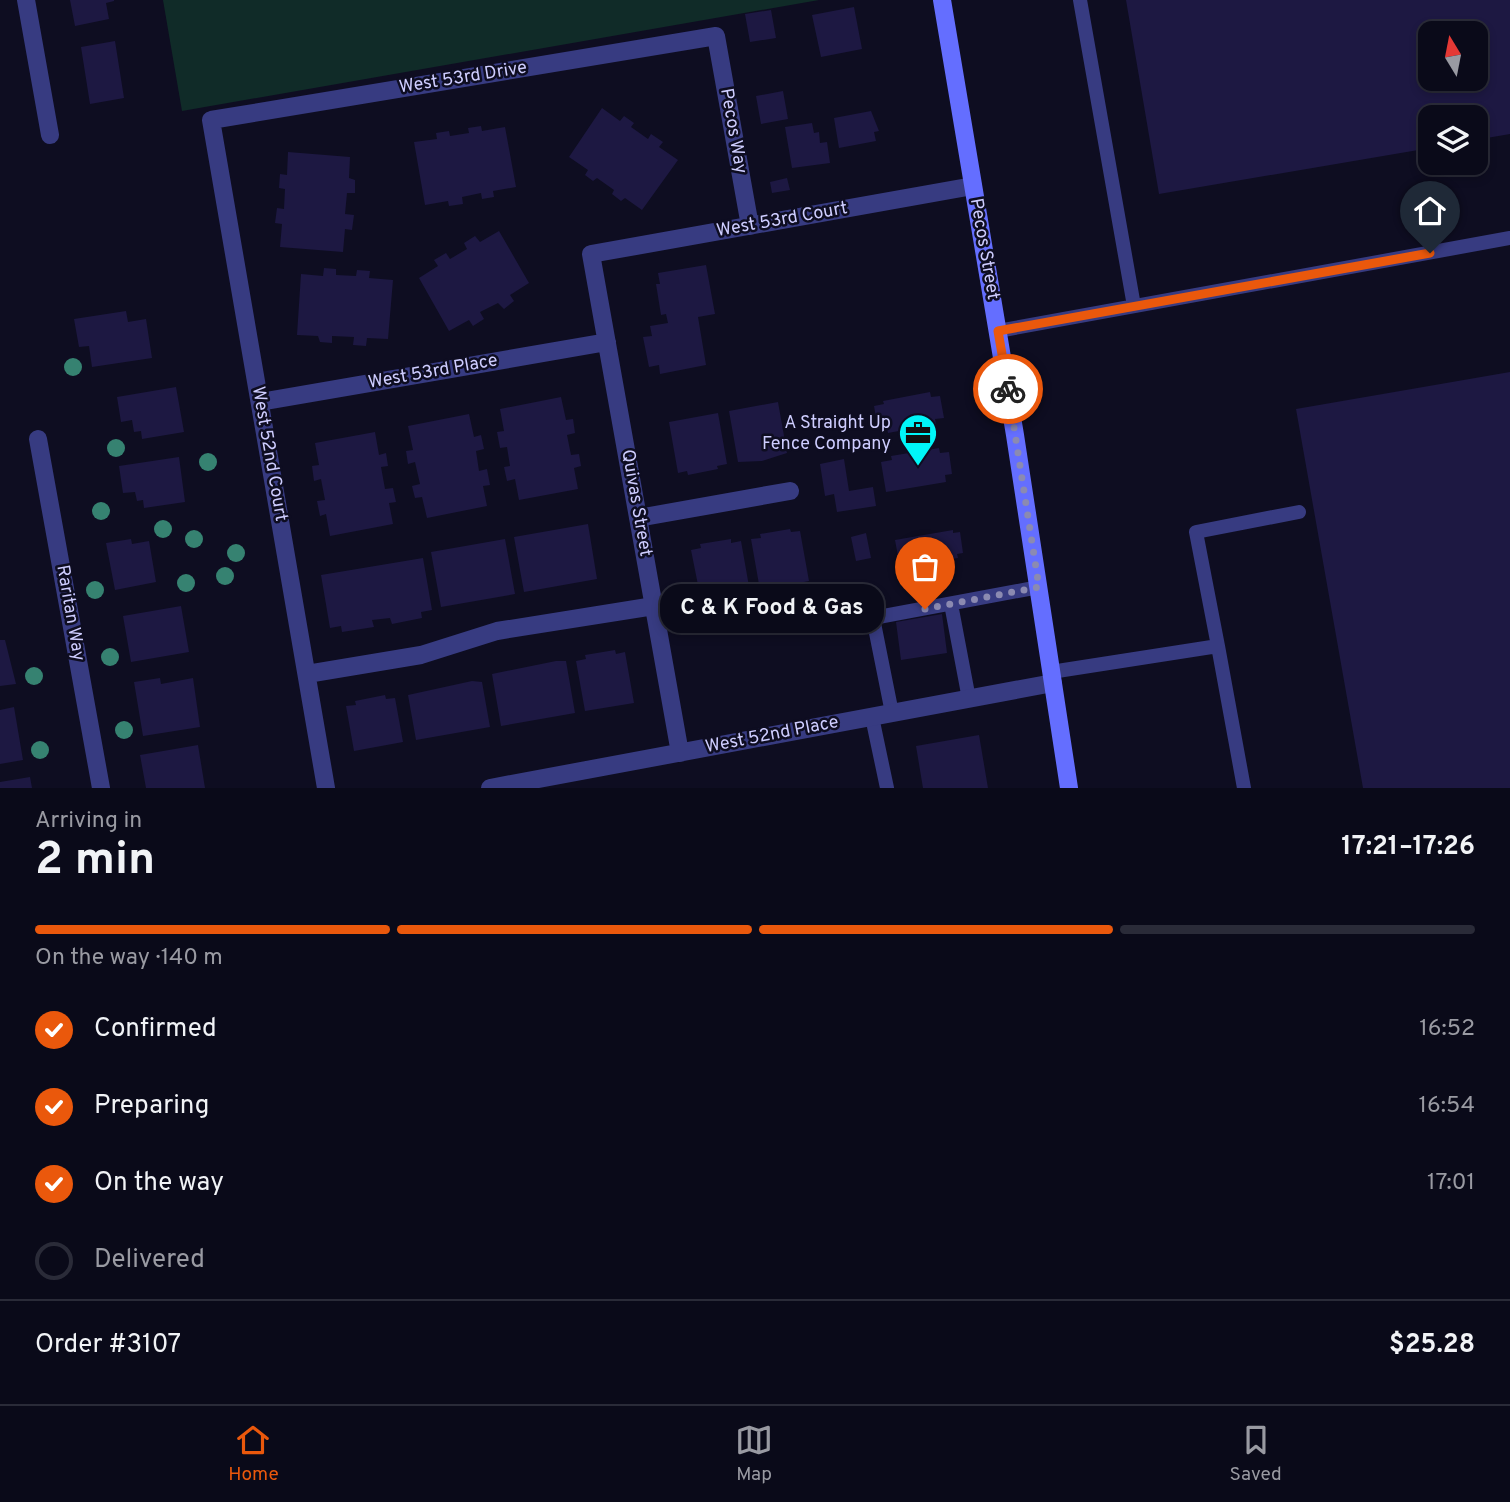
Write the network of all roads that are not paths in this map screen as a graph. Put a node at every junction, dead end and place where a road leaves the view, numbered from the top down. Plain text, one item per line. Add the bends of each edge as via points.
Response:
1 (26, 0) edge
2 (942, 0) edge
3 (1080, 0) edge
4 (716, 36) joint
5 (211, 120) joint
6 (50, 135) dead end
7 (973, 187) junction
8 (750, 226) junction
9 (1510, 238) edge
10 (591, 254) joint
11 (1134, 306) junction
12 (998, 331) junction
13 (607, 342) junction
14 (260, 402) junction
15 (38, 439) dead end
16 (790, 491) dead end
17 (1299, 512) dead end
18 (638, 518) junction
19 (1039, 587) junction
20 (951, 604) junction
21 (654, 606) junction
22 (1218, 646) junction
23 (307, 674) junction
24 (1052, 677) junction
25 (969, 699) junction
26 (892, 713) junction
27 (872, 717) junction
28 (680, 752) junction
29 (101, 788) edge
30 (326, 788) edge
31 (490, 788) edge
32 (887, 788) edge
33 (1069, 788) edge
34 (1244, 788) edge

1 - 6 street
2 - 7 main road, Pecos Street
3 - 11 lane
4 - 5 street, West 53rd Drive
4 - 8 street, Pecos Way
5 - 14 street, West 52nd Court
7 - 8 street, West 53rd Court
7 - 12 main road, Pecos Street
8 - 10 street, West 53rd Court
9 - 11 lane
10 - 13 street, Quivas Street
11 - 12 lane
12 - 19 main road, Pecos Street
13 - 14 street, West 53rd Place
13 - 18 street, Quivas Street
14 - 23 street, West 52nd Court
15 - 29 street, Raritan Way
16 - 18 street
17 - 22 lane via 1196,532
18 - 21 street, Quivas Street
19 - 20 lane
19 - 24 main road, Pecos Street
20 - 25 lane
20 - 26 lane via 873,618
21 - 23 street via 497,631 421,655
21 - 28 street, Quivas Street
22 - 24 lane
22 - 34 lane
23 - 30 street, West 52nd Court
24 - 25 street, West 52nd Place
24 - 33 main road, Pecos Street
25 - 26 street, West 52nd Place
26 - 27 street, West 52nd Place
27 - 28 street, West 52nd Place
27 - 32 lane
28 - 31 street, West 52nd Place

